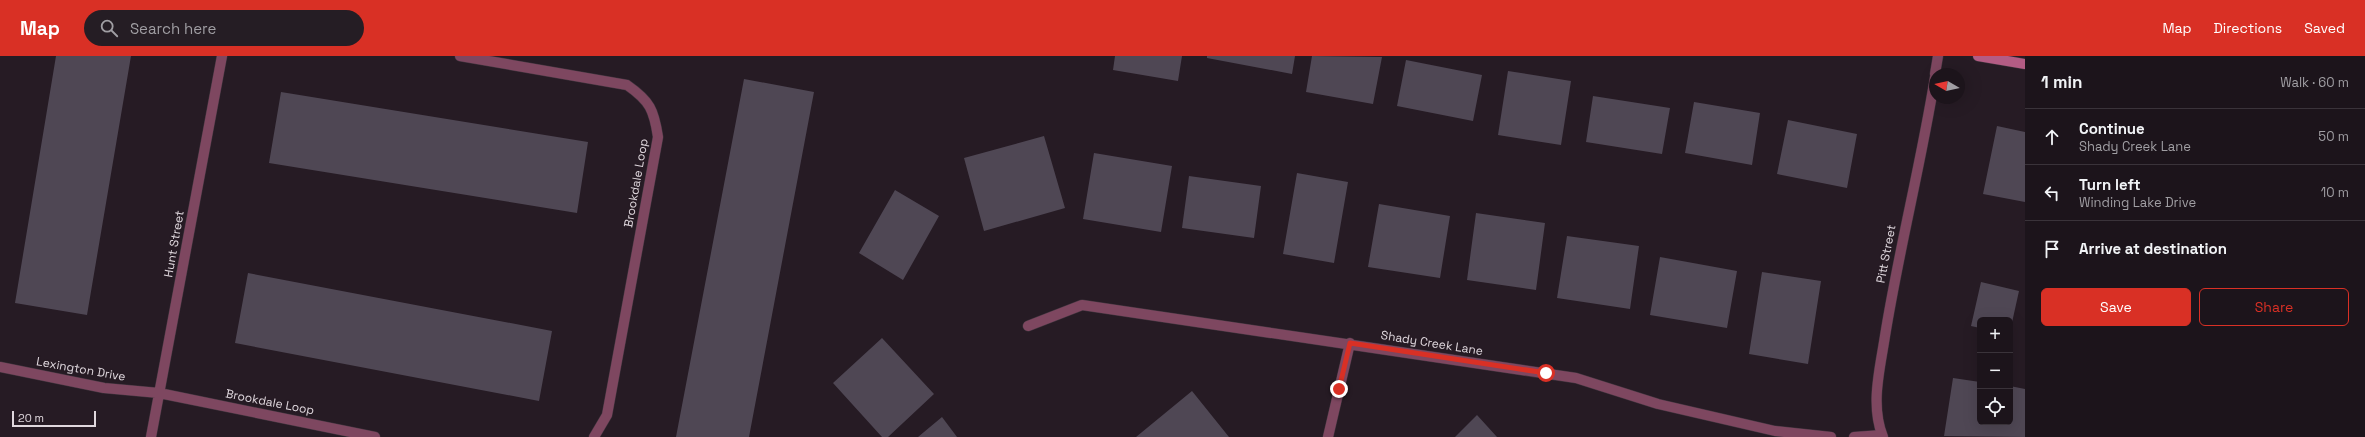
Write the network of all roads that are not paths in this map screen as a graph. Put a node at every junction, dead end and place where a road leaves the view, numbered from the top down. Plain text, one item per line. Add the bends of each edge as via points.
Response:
1 (222, 56) edge
2 (460, 56) edge
3 (1938, 56) edge
4 (1978, 56) edge
5 (2025, 64) edge
6 (1936, 68) edge
7 (1929, 104) edge
8 (1028, 326) dead end
9 (1350, 343) junction
10 (0, 367) edge
11 (159, 393) junction
12 (1882, 436) edge
13 (151, 437) edge
14 (375, 437) edge
15 (594, 437) edge
16 (1328, 437) edge
17 (1831, 437) edge
18 (1854, 437) edge

1 - 11 street, Hunt Street
2 - 15 street, Brookdale Loop via 627,85 644,96 654,114 658,137 607,415
3 - 6 street, Pitt Street
4 - 5 street
7 - 12 street, Pitt Street via 1894,281 1876,395 1878,426
8 - 9 street, Shady Creek Lane via 1082,304
9 - 16 street
9 - 17 street, Shady Creek Lane via 1576,378 1658,404 1774,431
10 - 11 street, Lexington Drive via 104,388
11 - 13 street, Hunt Street
11 - 14 street, Brookdale Loop
12 - 18 street

